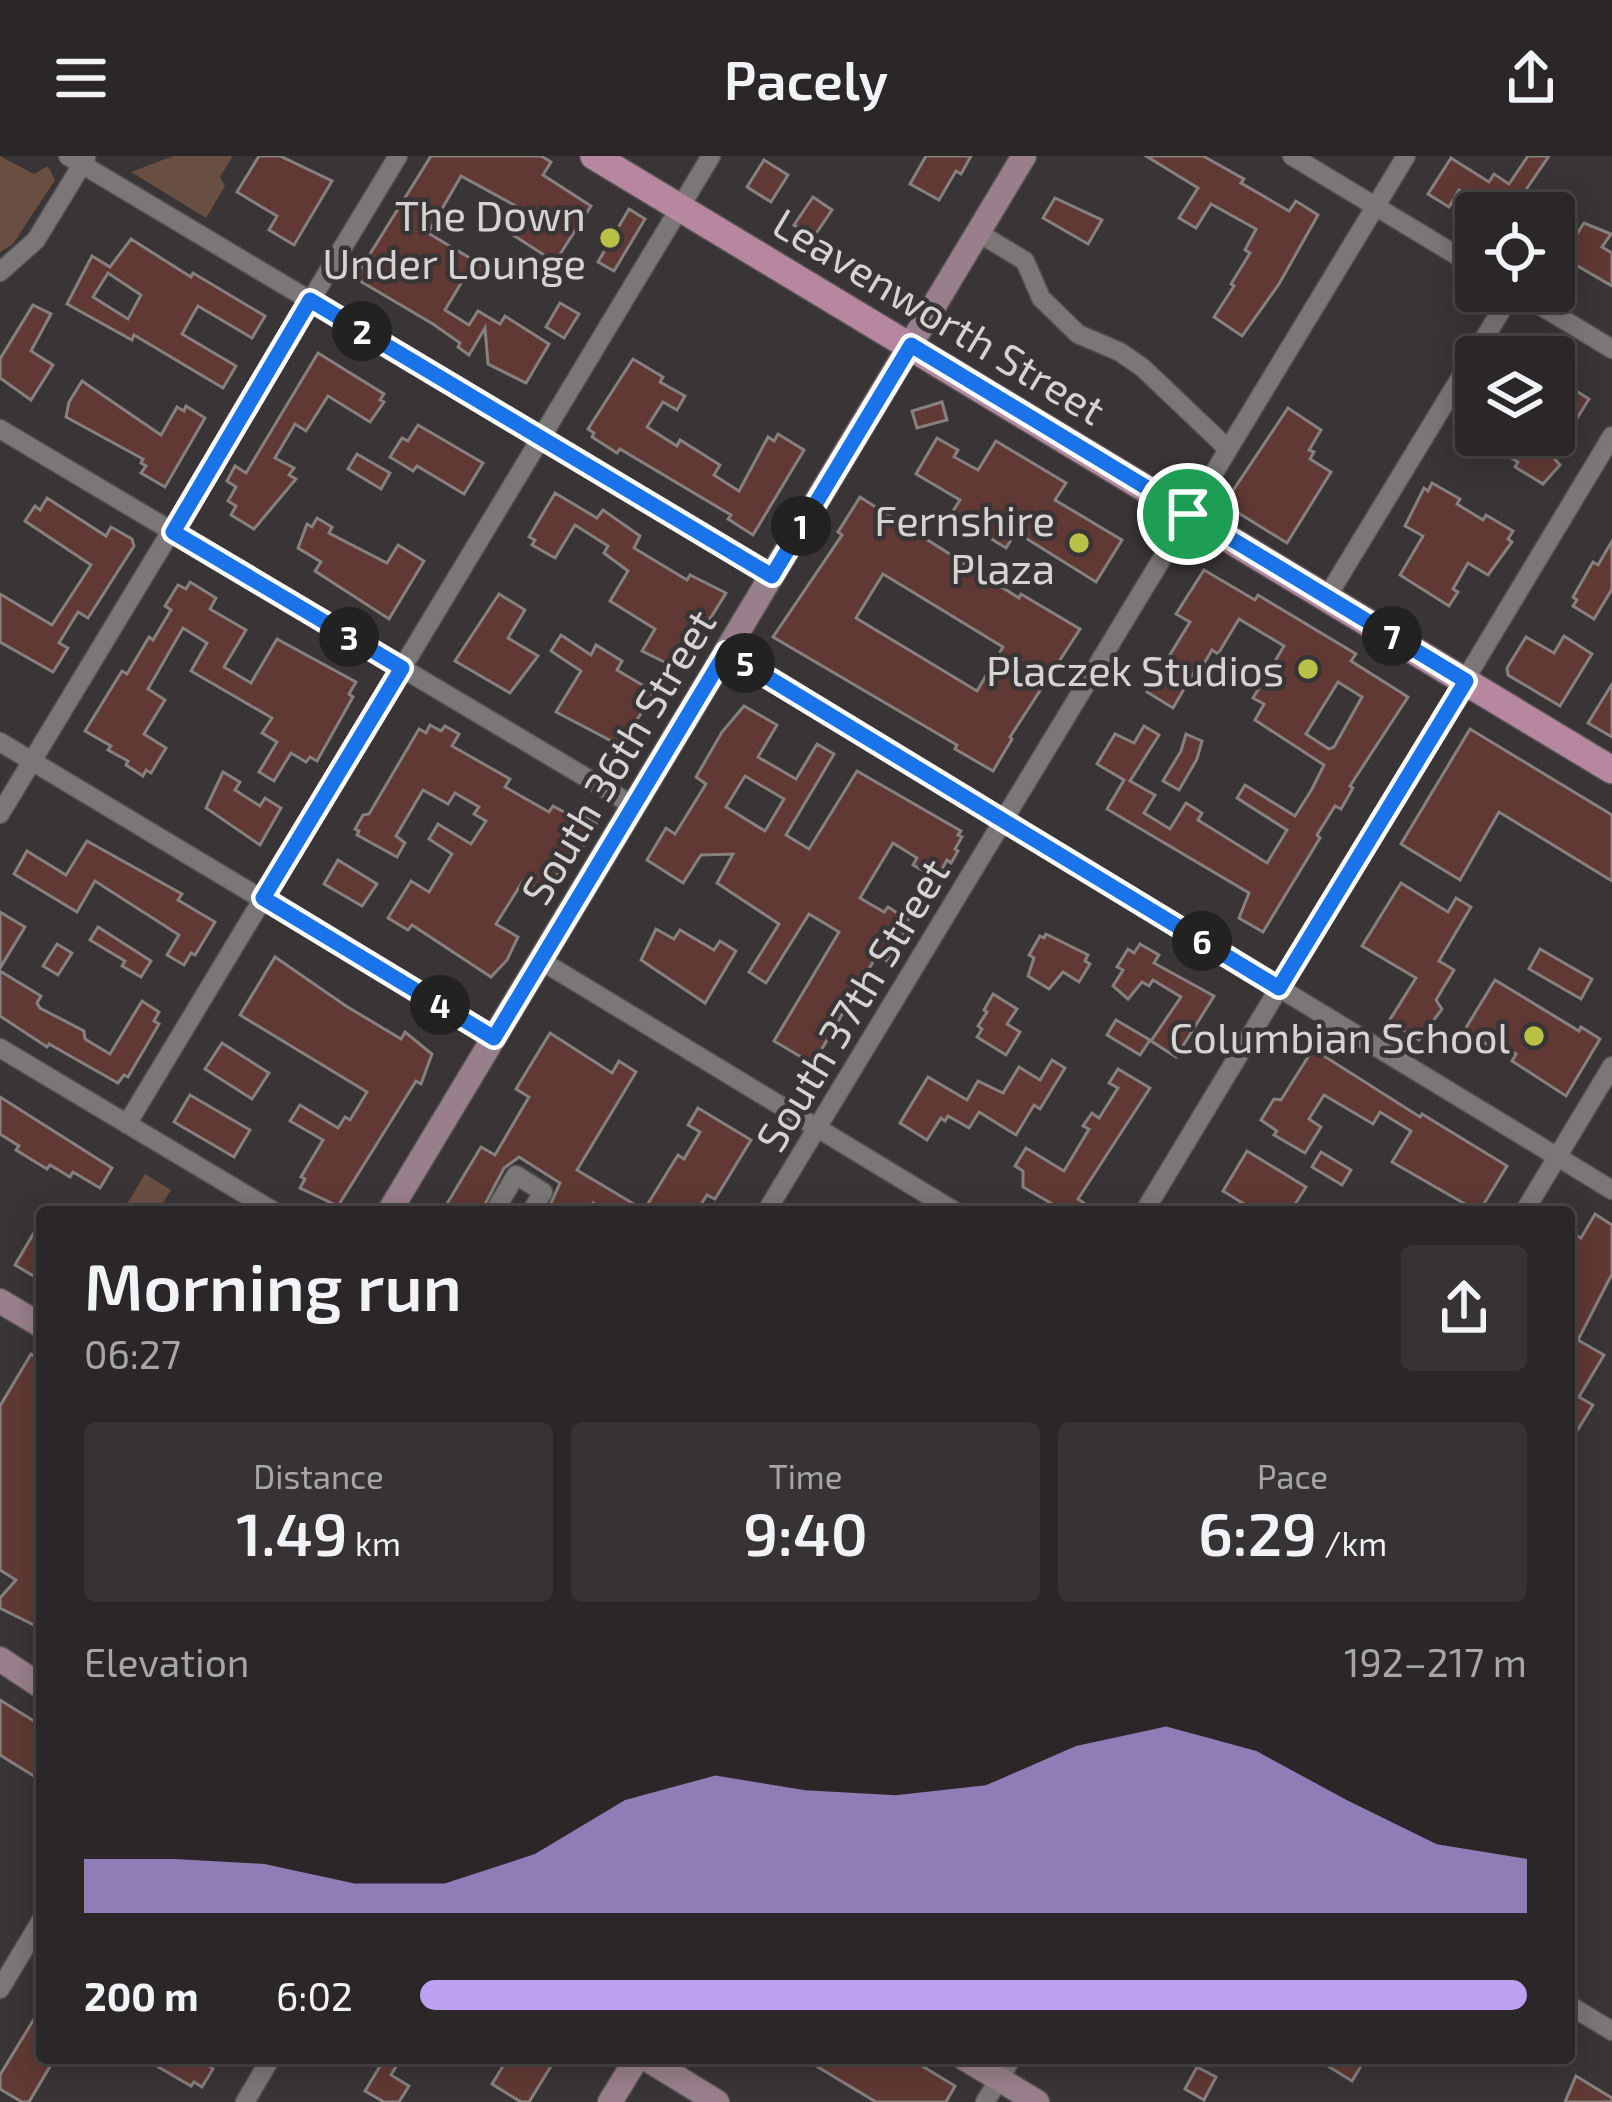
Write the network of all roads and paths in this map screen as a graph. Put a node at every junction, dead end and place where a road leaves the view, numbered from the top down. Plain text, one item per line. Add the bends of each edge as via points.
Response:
1 (398, 156) edge
2 (594, 156) edge
3 (711, 156) edge
4 (1024, 156) edge
5 (1292, 156) edge
6 (1406, 156) edge
7 (79, 159) edge
8 (680, 207) junction
9 (1376, 207) junction
10 (979, 232) junction
11 (1455, 254) edge
12 (2, 271) edge
13 (0, 294) edge
14 (310, 300) junction
15 (1502, 312) edge
16 (1550, 312) edge
17 (911, 345) junction
18 (1612, 349) edge
19 (0, 428) edge
20 (1612, 436) edge
21 (541, 438) junction
22 (1227, 448) junction
23 (1188, 514) junction
24 (173, 532) junction
25 (772, 576) junction
26 (1327, 597) junction
27 (726, 652) junction
28 (402, 668) junction
29 (1466, 681) junction
30 (0, 742) edge
31 (34, 762) junction
32 (1612, 770) edge
33 (634, 806) junction
34 (0, 814) edge
35 (1003, 824) junction
36 (263, 898) junction
37 (540, 960) junction
38 (1279, 988) junction
39 (494, 1038) junction
40 (0, 1048) edge
41 (1612, 1066) edge
42 (127, 1124) junction
43 (817, 1128) junction
44 (1557, 1156) junction
45 (1612, 1190) edge
46 (264, 1206) edge
47 (393, 1206) edge
48 (498, 1206) edge
49 (535, 1206) edge
50 (770, 1206) edge
51 (946, 1206) edge
52 (1148, 1206) edge
53 (1528, 1206) edge
54 (0, 1301) edge
55 (36, 1322) edge
56 (0, 1659) edge
57 (36, 1683) edge
58 (36, 1929) edge
59 (0, 1989) edge
60 (1575, 2009) edge
61 (1612, 2031) edge
62 (267, 2064) edge
63 (637, 2064) edge
64 (651, 2064) edge
65 (1006, 2068) edge
66 (245, 2102) edge
67 (610, 2102) edge
68 (717, 2102) edge
69 (985, 2102) edge
70 (1037, 2102) edge

1 - 14 street
2 - 8 main road, Leavenworth Street
3 - 8 street
4 - 10 street, South 36th Street
5 - 9 street
6 - 9 street, South 37th Street
7 - 12 street via 36,240
7 - 14 street
8 - 17 main road, Leavenworth Street
8 - 21 street
9 - 11 street
9 - 22 street, South 37th Street
10 - 17 street, South 36th Street
10 - 22 street via 1025,261 1042,298 1078,334 1143,368
12 - 13 street
14 - 21 street
14 - 24 street
15 - 26 street
16 - 18 street
17 - 23 main road, Leavenworth Street
17 - 25 street, South 36th Street
19 - 24 street
20 - 29 street
21 - 25 street
21 - 28 street
22 - 23 street, South 37th Street
23 - 26 main road, Leavenworth Street
23 - 35 street, South 37th Street
24 - 28 street
24 - 31 street
25 - 27 street, South 36th Street
26 - 29 main road, Leavenworth Street
27 - 33 street, South 36th Street
27 - 35 street
28 - 33 street
28 - 36 street
29 - 32 main road, Leavenworth Street
29 - 38 street
30 - 31 street
31 - 34 street
31 - 36 street
33 - 37 street, South 36th Street
35 - 38 street
35 - 43 street, South 37th Street
36 - 39 street
36 - 42 street
37 - 39 street, South 36th Street
37 - 43 street
38 - 44 street
38 - 52 street
39 - 47 street, South 36th Street
40 - 42 street
41 - 44 street
42 - 46 street
43 - 50 street, South 37th Street
43 - 51 street
44 - 45 street
44 - 53 street
48 - 49 street via 516,1175 544,1192
54 - 55 street
56 - 57 street
58 - 59 street
60 - 61 street
62 - 66 street
63 - 67 street
64 - 68 street
65 - 69 street
65 - 70 street

